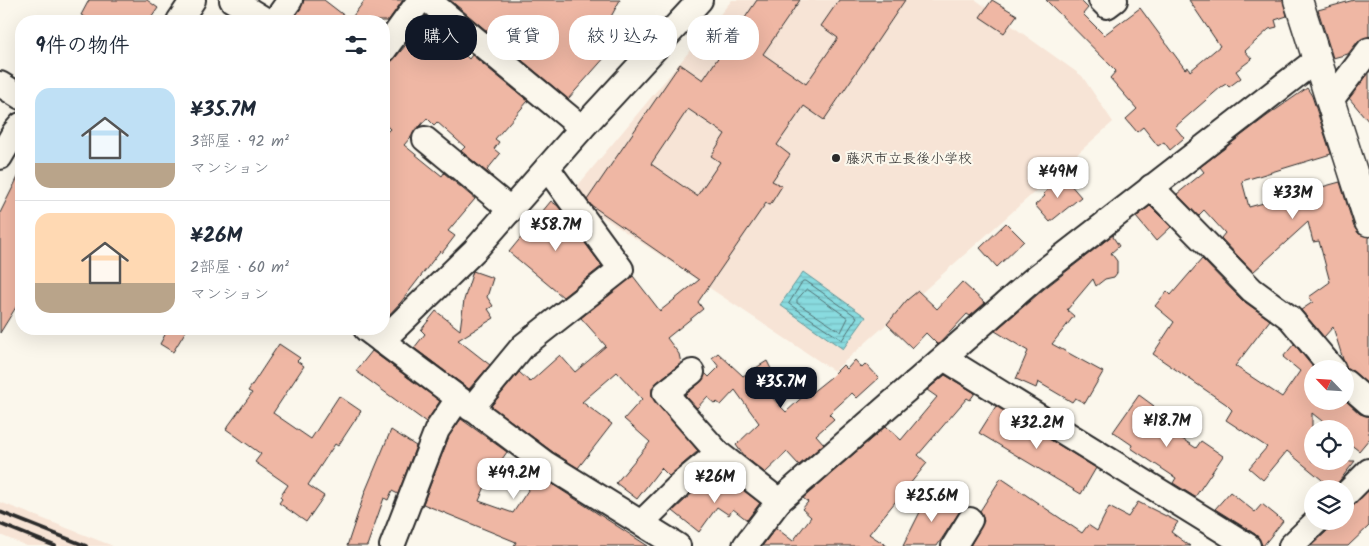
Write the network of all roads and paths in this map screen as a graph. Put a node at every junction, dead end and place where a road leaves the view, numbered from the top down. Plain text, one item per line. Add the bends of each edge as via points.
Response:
1 (193, 0) edge
2 (232, 0) edge
3 (290, 0) edge
4 (420, 0) edge
5 (428, 0) edge
6 (700, 0) edge
7 (1101, 0) edge
8 (1114, 0) edge
9 (1298, 0) edge
10 (183, 15) edge
11 (257, 15) edge
12 (279, 15) edge
13 (390, 42) edge
14 (1369, 50) edge
15 (1316, 60) junction
16 (0, 84) edge
17 (15, 93) edge
18 (1331, 100) junction
19 (582, 128) junction
20 (15, 132) edge
21 (425, 139) dead end
22 (0, 157) edge
23 (547, 168) junction
24 (1151, 186) junction
25 (511, 210) junction
26 (1368, 215) edge
27 (390, 322) edge
28 (374, 335) edge
29 (944, 358) junction
30 (1326, 360) edge
31 (692, 372) dead end
32 (1354, 390) edge
33 (1369, 403) edge
34 (464, 404) junction
35 (718, 453) junction
36 (1369, 471) edge
37 (1354, 486) edge
38 (779, 501) junction
39 (970, 520) dead end
40 (642, 522) junction
41 (1308, 530) edge
42 (1293, 545) edge
43 (392, 546) edge
44 (678, 546) edge
45 (745, 546) edge
46 (954, 546) edge
47 (1248, 546) edge

1 - 10 street
2 - 11 street
3 - 12 street
4 - 13 street
5 - 19 street
6 - 19 street
7 - 8 street via 1108,6
9 - 15 street
14 - 18 street
15 - 18 street
15 - 24 street
16 - 17 street
18 - 26 street
19 - 23 street
20 - 22 street
21 - 25 street
23 - 25 street
23 - 34 street via 621,269 523,346
24 - 29 street via 1035,278
24 - 30 street via 1252,290 1290,318
25 - 27 street via 475,250
28 - 34 street
29 - 38 street
29 - 47 street
31 - 35 street via 665,393
32 - 33 street
34 - 40 street via 546,464
34 - 43 street via 437,430
35 - 38 street
35 - 40 street via 684,480
36 - 37 street
38 - 45 street
39 - 46 street
40 - 44 street
41 - 42 street

